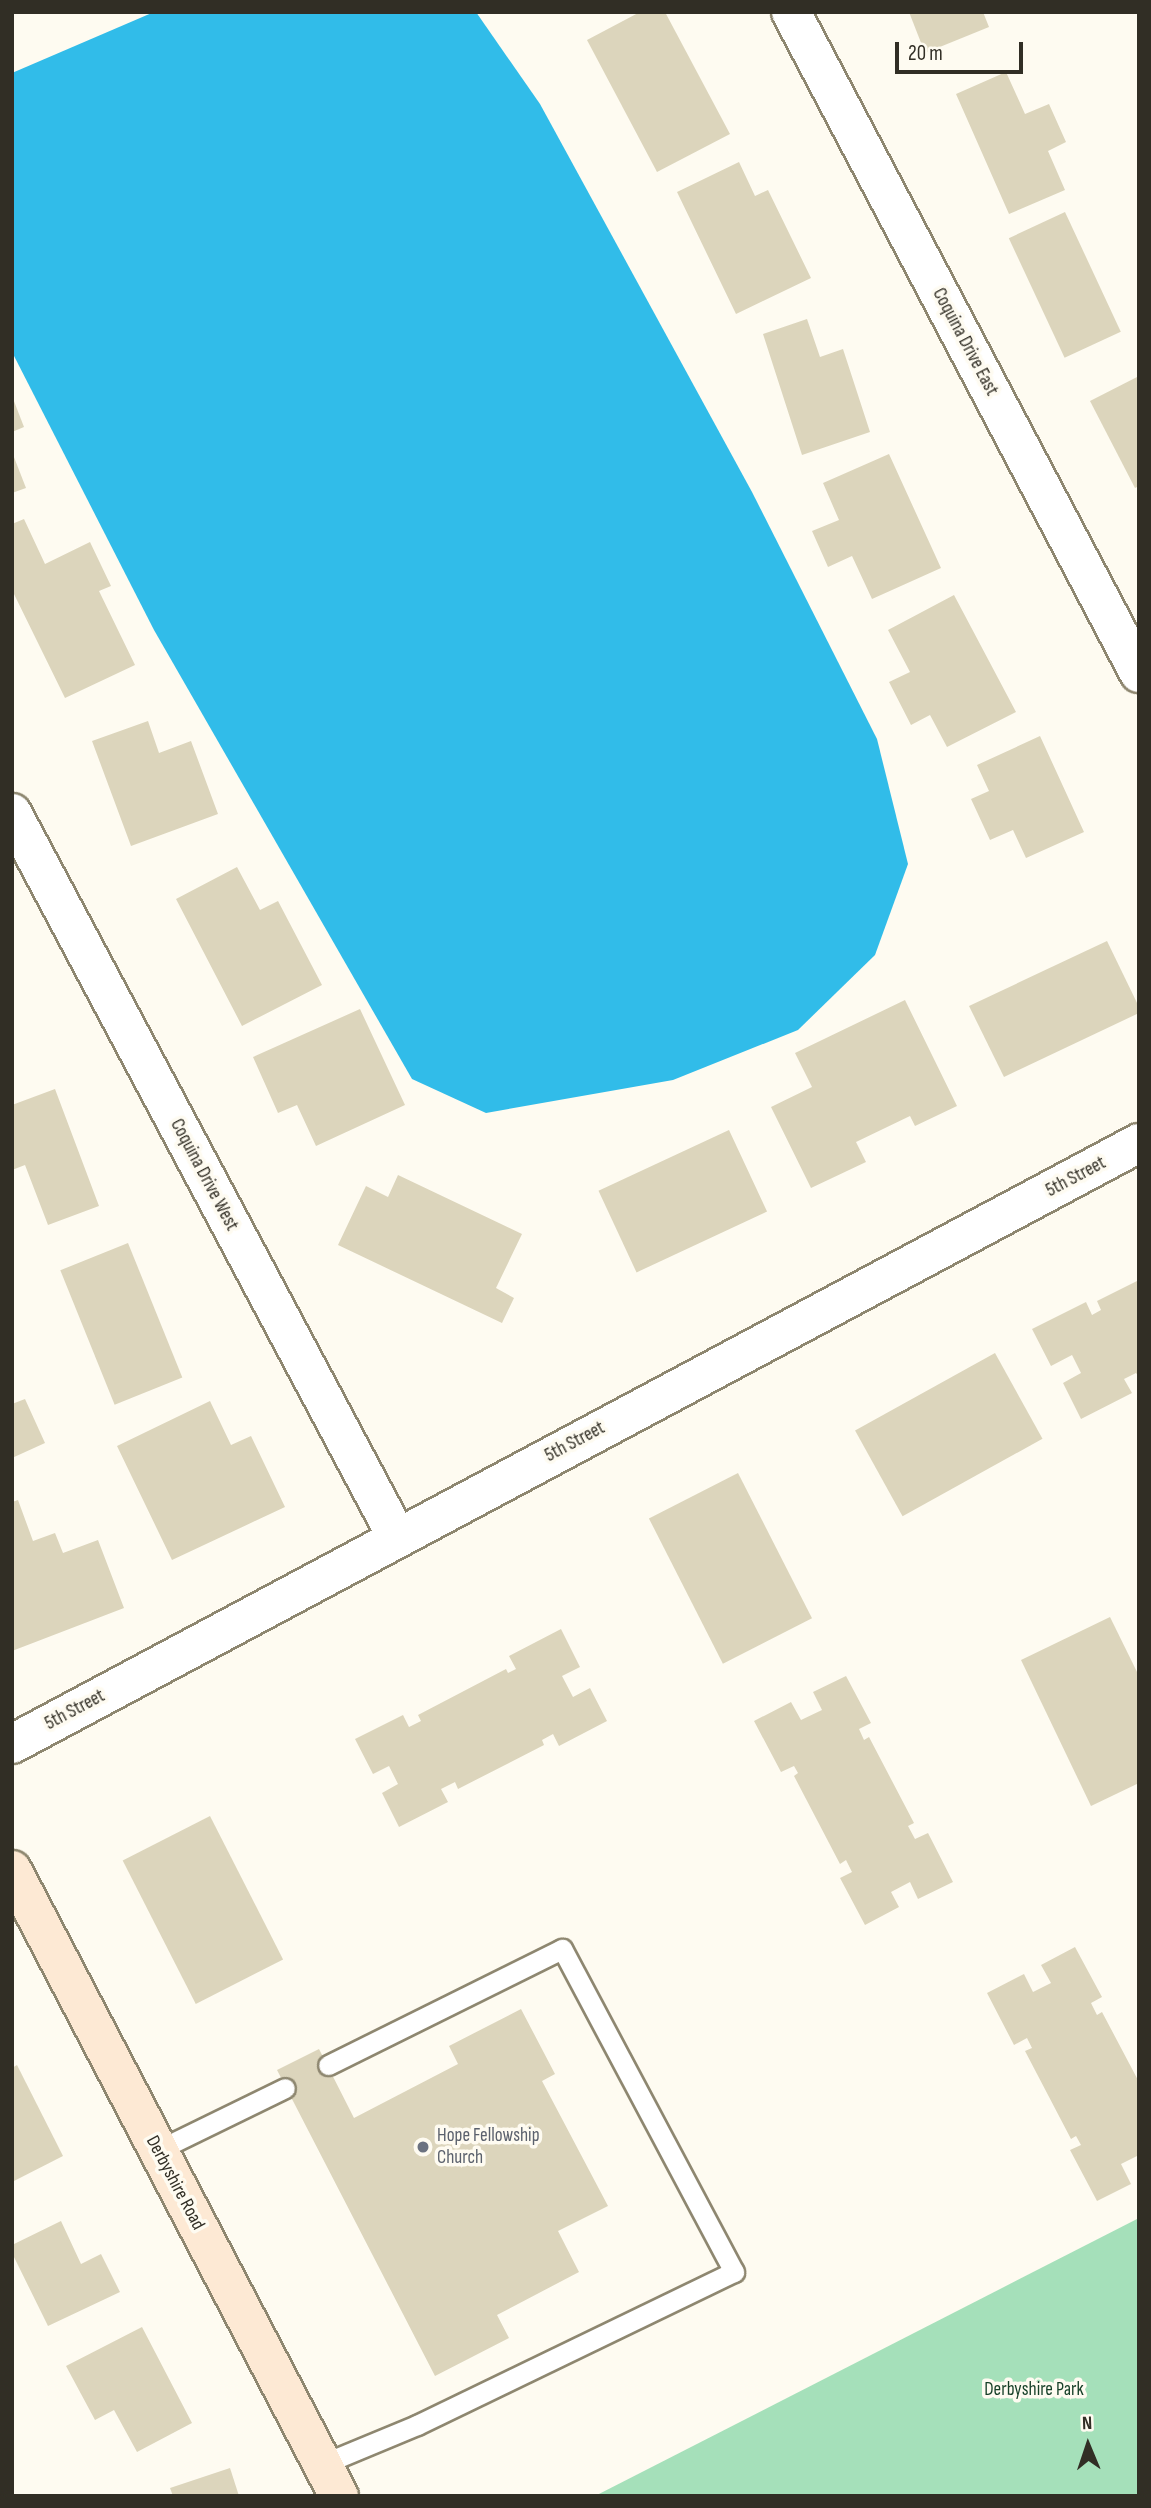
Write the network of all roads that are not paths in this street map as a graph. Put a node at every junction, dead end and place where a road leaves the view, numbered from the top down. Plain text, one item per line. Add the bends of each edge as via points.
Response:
1 (791, 12) edge
2 (1139, 673) edge
3 (12, 813) edge
4 (1139, 1143) edge
5 (397, 1537) junction
6 (12, 1744) edge
7 (12, 1870) edge
8 (328, 2065) dead end
9 (285, 2088) dead end
10 (158, 2150) junction
11 (331, 2480) edge

1 - 2 street, Coquina Drive East
3 - 5 street, Coquina Drive West
4 - 5 street, 5th Street
5 - 6 street, 5th Street
7 - 10 street, Derbyshire Road
8 - 11 lane via 562,1949 734,2272 417,2425
9 - 10 lane
10 - 11 street, Derbyshire Road

